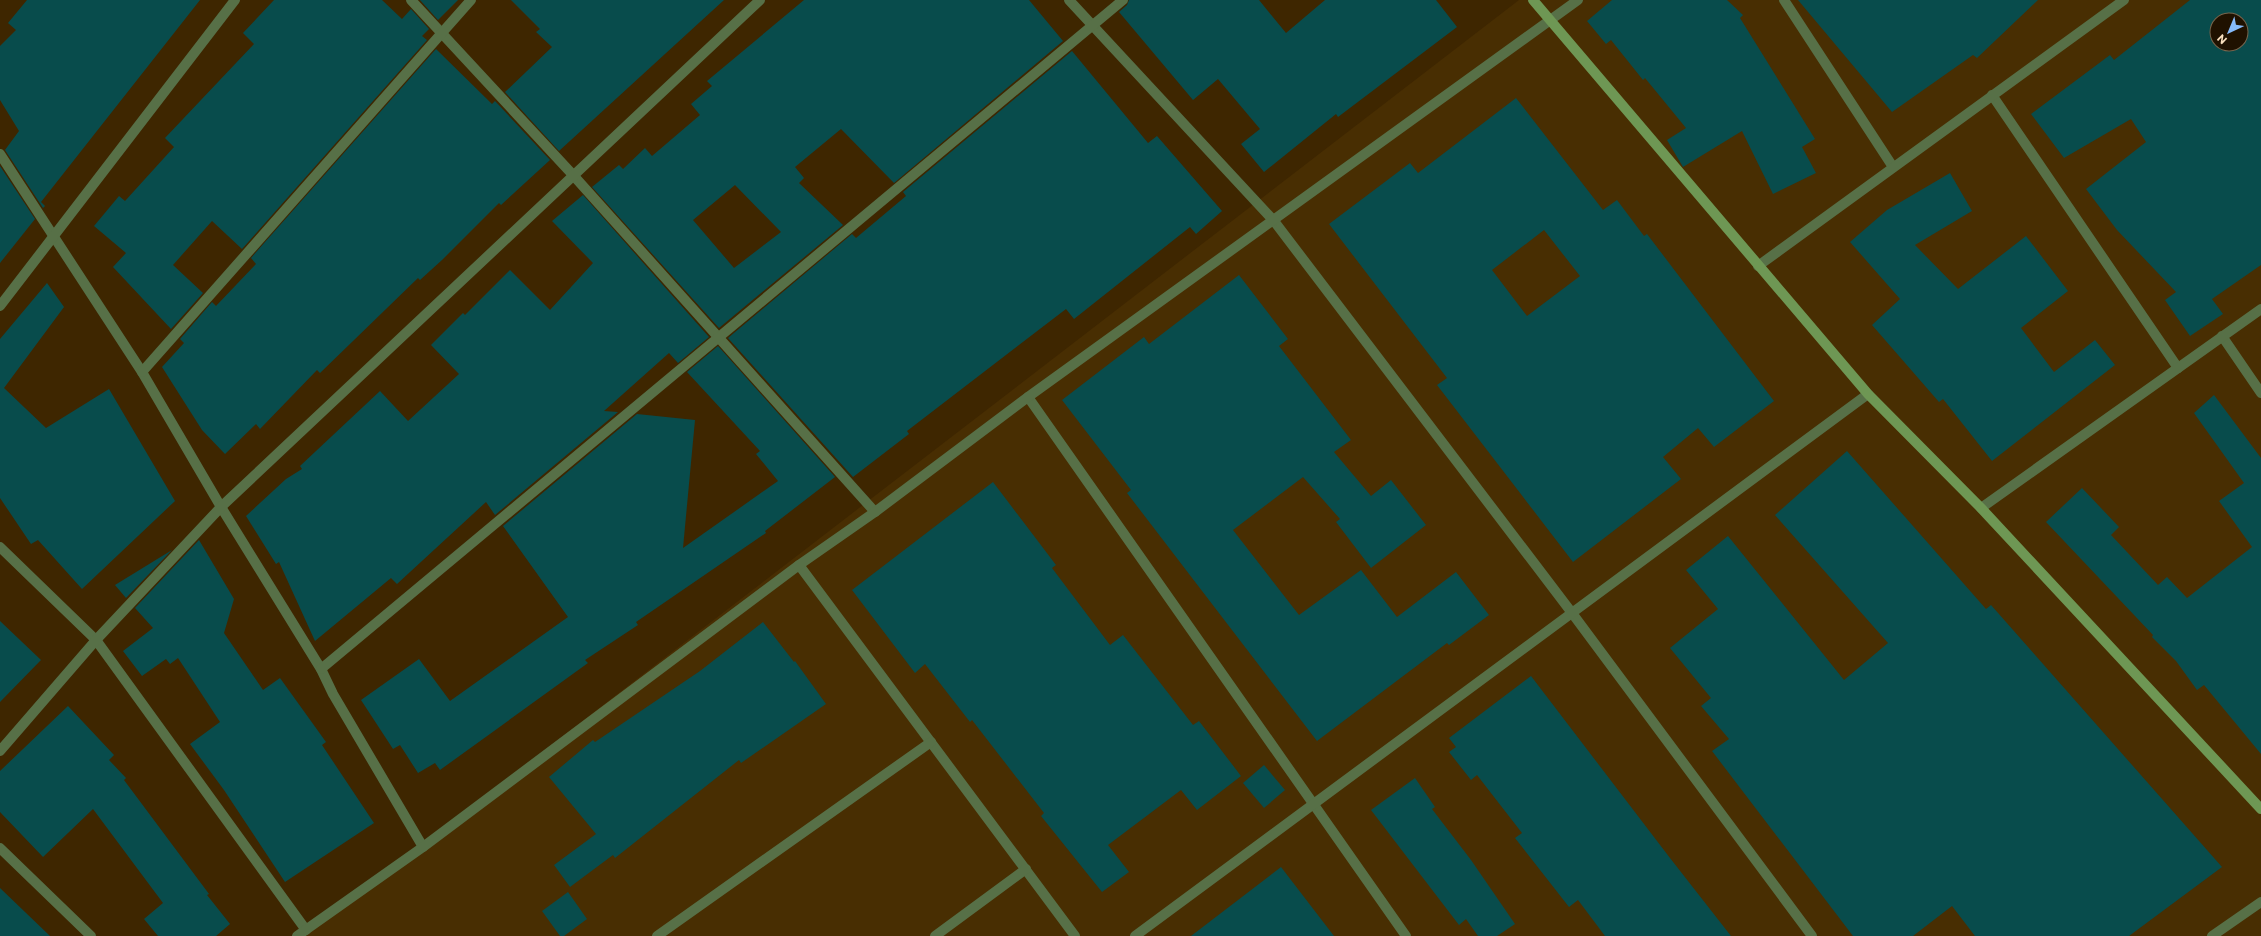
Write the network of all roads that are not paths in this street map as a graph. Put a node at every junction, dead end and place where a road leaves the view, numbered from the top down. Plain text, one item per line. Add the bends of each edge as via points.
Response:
1 (235, 0) edge
2 (411, 0) edge
3 (471, 0) edge
4 (760, 0) edge
5 (1069, 0) edge
6 (1122, 0) edge
7 (1533, 0) edge
8 (1578, 0) edge
9 (1784, 0) edge
10 (2124, 0) edge
11 (1551, 20) junction
12 (1092, 25) junction
13 (442, 31) junction
14 (1992, 95) junction
15 (0, 154) edge
16 (1893, 168) junction
17 (573, 176) junction
18 (1274, 221) junction
19 (54, 237) junction
20 (1758, 266) junction
21 (0, 306) edge
22 (2261, 309) edge
23 (2222, 336) junction
24 (719, 338) junction
25 (2178, 368) junction
26 (142, 372) junction
27 (2261, 393) edge
28 (1868, 394) junction
29 (1028, 397) junction
30 (221, 508) junction
31 (1981, 508) junction
32 (875, 512) junction
33 (0, 547) edge
34 (799, 565) junction
35 (1572, 613) junction
36 (96, 640) junction
37 (321, 669) junction
38 (931, 742) junction
39 (0, 751) edge
40 (1314, 804) junction
41 (2261, 809) edge
42 (423, 847) junction
43 (0, 848) edge
44 (1026, 869) junction
45 (2261, 902) edge
46 (304, 934) edge
47 (91, 936) edge
48 (657, 936) edge
49 (935, 936) edge
50 (1075, 936) edge
51 (1136, 936) edge
52 (1406, 936) edge
53 (1812, 936) edge
54 (2212, 936) edge

1 - 19 street
2 - 13 street
3 - 13 street
4 - 17 street
5 - 12 street
6 - 12 street
7 - 11 street
8 - 11 street
9 - 16 street
10 - 14 street
11 - 18 street
11 - 20 street
12 - 18 street
12 - 24 street
13 - 17 street
13 - 26 street
14 - 16 street
14 - 25 street
15 - 19 street
16 - 20 street
17 - 24 street
17 - 30 street
18 - 29 street
18 - 35 street
19 - 21 street
19 - 26 street
20 - 28 street
22 - 23 street
23 - 25 street
23 - 27 street
24 - 32 street
24 - 37 street
25 - 31 street
26 - 30 street
28 - 31 street
28 - 35 street
29 - 32 street
29 - 40 street
30 - 36 street
30 - 37 street
31 - 41 street
32 - 34 street
33 - 36 street
34 - 38 street
34 - 42 street
35 - 40 street
35 - 53 street
36 - 39 street
36 - 46 street
37 - 42 street via 333,694
38 - 44 street
38 - 48 street
40 - 51 street
40 - 52 street
42 - 46 street
43 - 47 street
44 - 49 street
44 - 50 street
45 - 54 street

